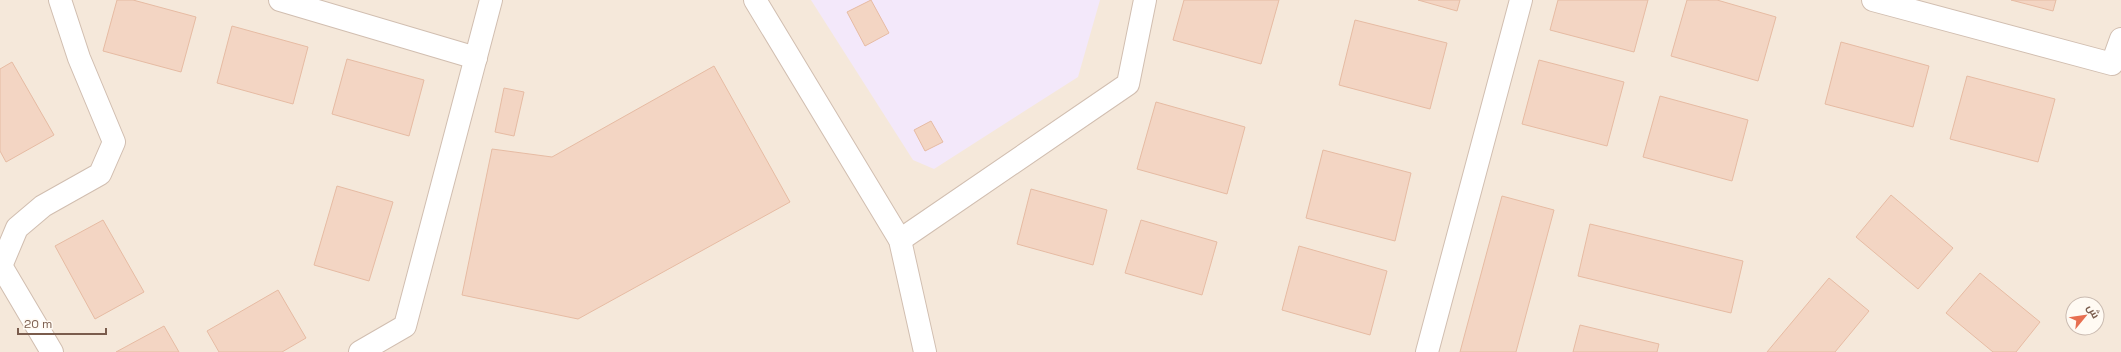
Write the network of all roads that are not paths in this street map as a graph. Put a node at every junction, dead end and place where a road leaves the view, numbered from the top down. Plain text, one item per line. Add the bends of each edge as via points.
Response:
1 (60, 0) edge
2 (280, 0) edge
3 (491, 0) edge
4 (755, 0) edge
5 (1145, 0) edge
6 (1521, 0) edge
7 (1874, 0) edge
8 (2121, 39) edge
9 (476, 58) junction
10 (900, 240) junction
11 (0, 265) edge
12 (52, 352) edge
13 (360, 352) edge
14 (925, 352) edge
15 (1427, 352) edge

1 - 11 street via 79,58 114,142 100,174 43,206 17,228
2 - 9 street
3 - 9 street
4 - 10 street
5 - 10 street via 1128,84
6 - 15 street
7 - 8 street via 2112,64
9 - 13 street via 405,326
10 - 14 street
11 - 12 street

